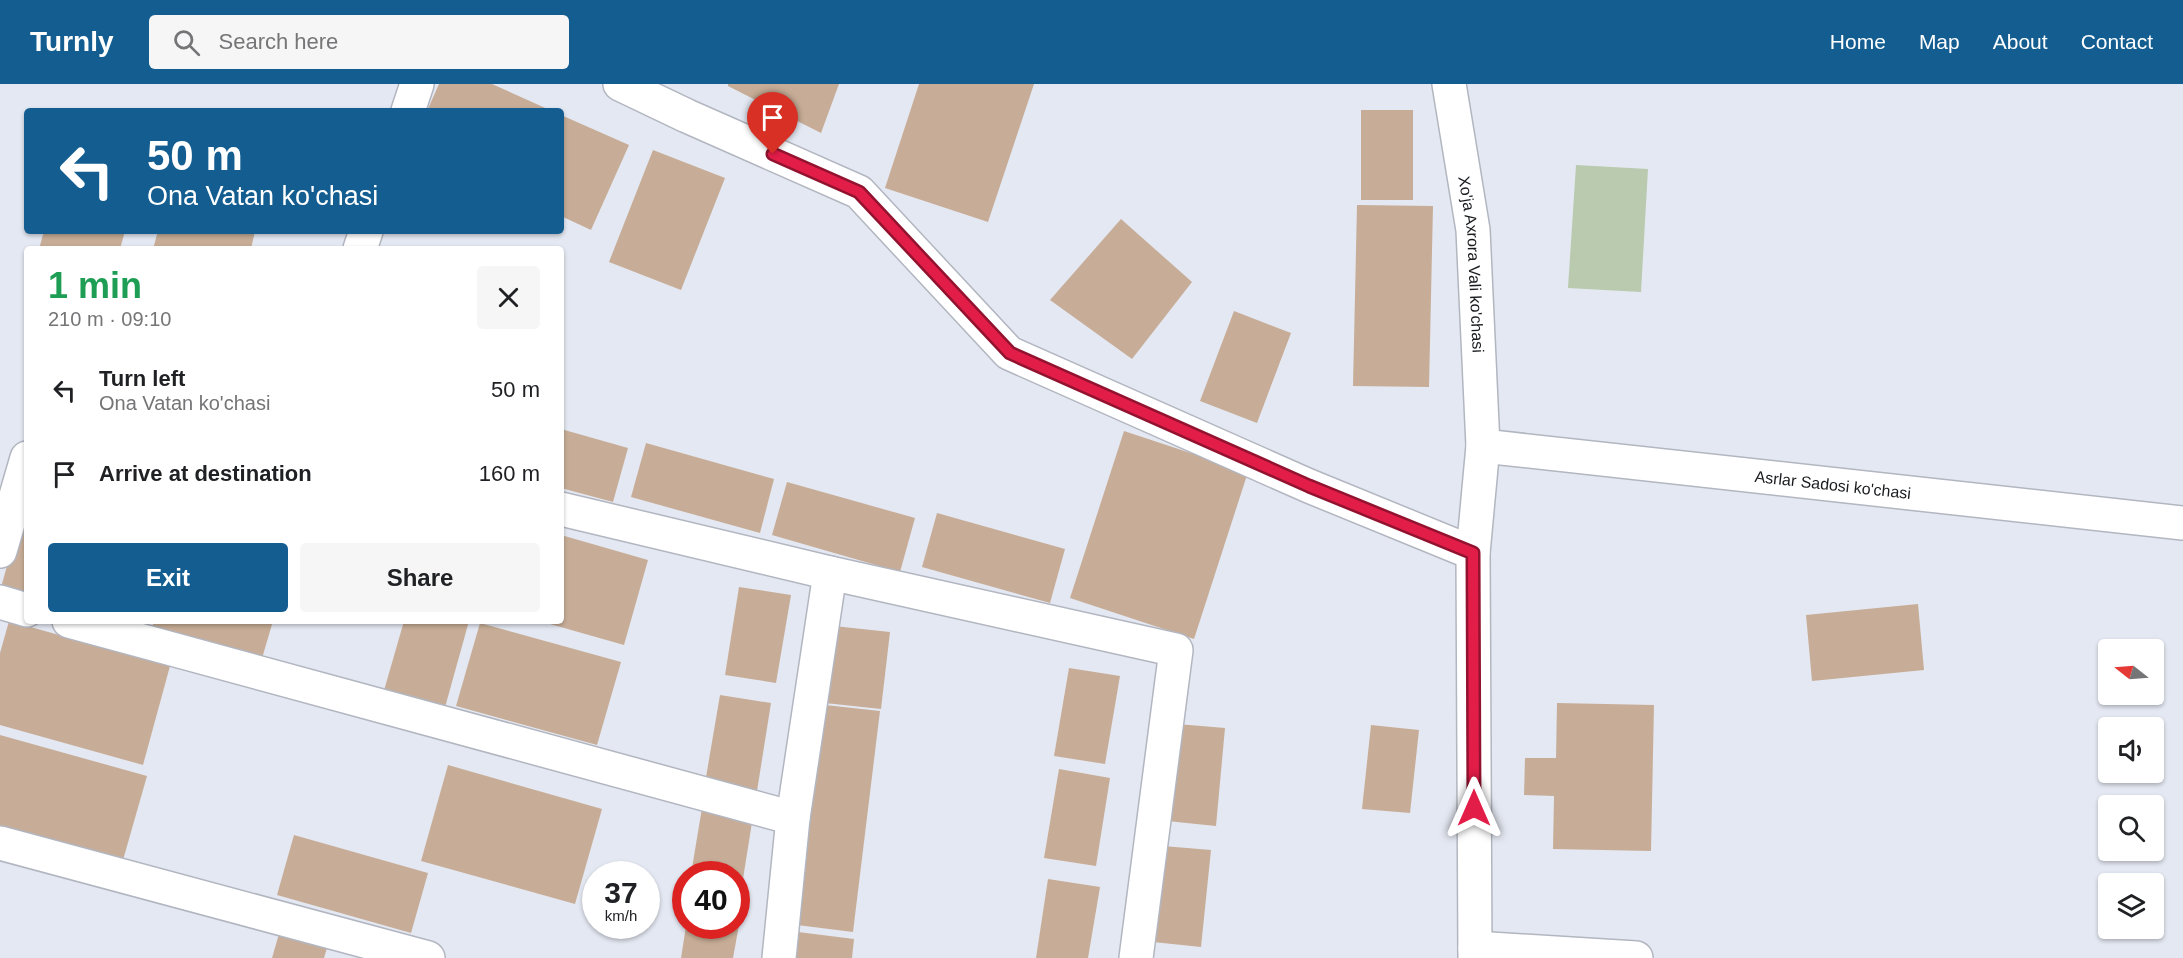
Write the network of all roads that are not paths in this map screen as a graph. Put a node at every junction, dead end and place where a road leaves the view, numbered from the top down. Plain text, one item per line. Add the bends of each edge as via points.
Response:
1 (417, 84) edge
2 (620, 84) edge
3 (1449, 84) edge
4 (409, 108) edge
5 (1483, 446) junction
6 (24, 469) edge
7 (564, 509) edge
8 (2183, 523) edge
9 (0, 551) edge
10 (1473, 553) junction
11 (830, 573) junction
12 (0, 602) edge
13 (24, 609) edge
14 (80, 624) edge
15 (793, 818) junction
16 (0, 843) edge
17 (1475, 953) edge
18 (428, 958) edge
19 (779, 958) edge
20 (1136, 958) edge
21 (1636, 958) edge

1 - 4 street
2 - 10 street via 859,192 1010,353 1309,486
3 - 5 street, Xo'ja Axrora Vali ko'chasi via 1473,230
5 - 8 street, Asrlar Sadosi ko'chasi
5 - 10 street, Xo'ja Axrora Vali ko'chasi
6 - 9 street
7 - 11 street
10 - 17 street, Xo'ja Axrora Vali ko'chasi
11 - 15 street
11 - 20 street via 1176,650
12 - 13 street
14 - 15 street
15 - 19 street
16 - 18 street
17 - 21 street

